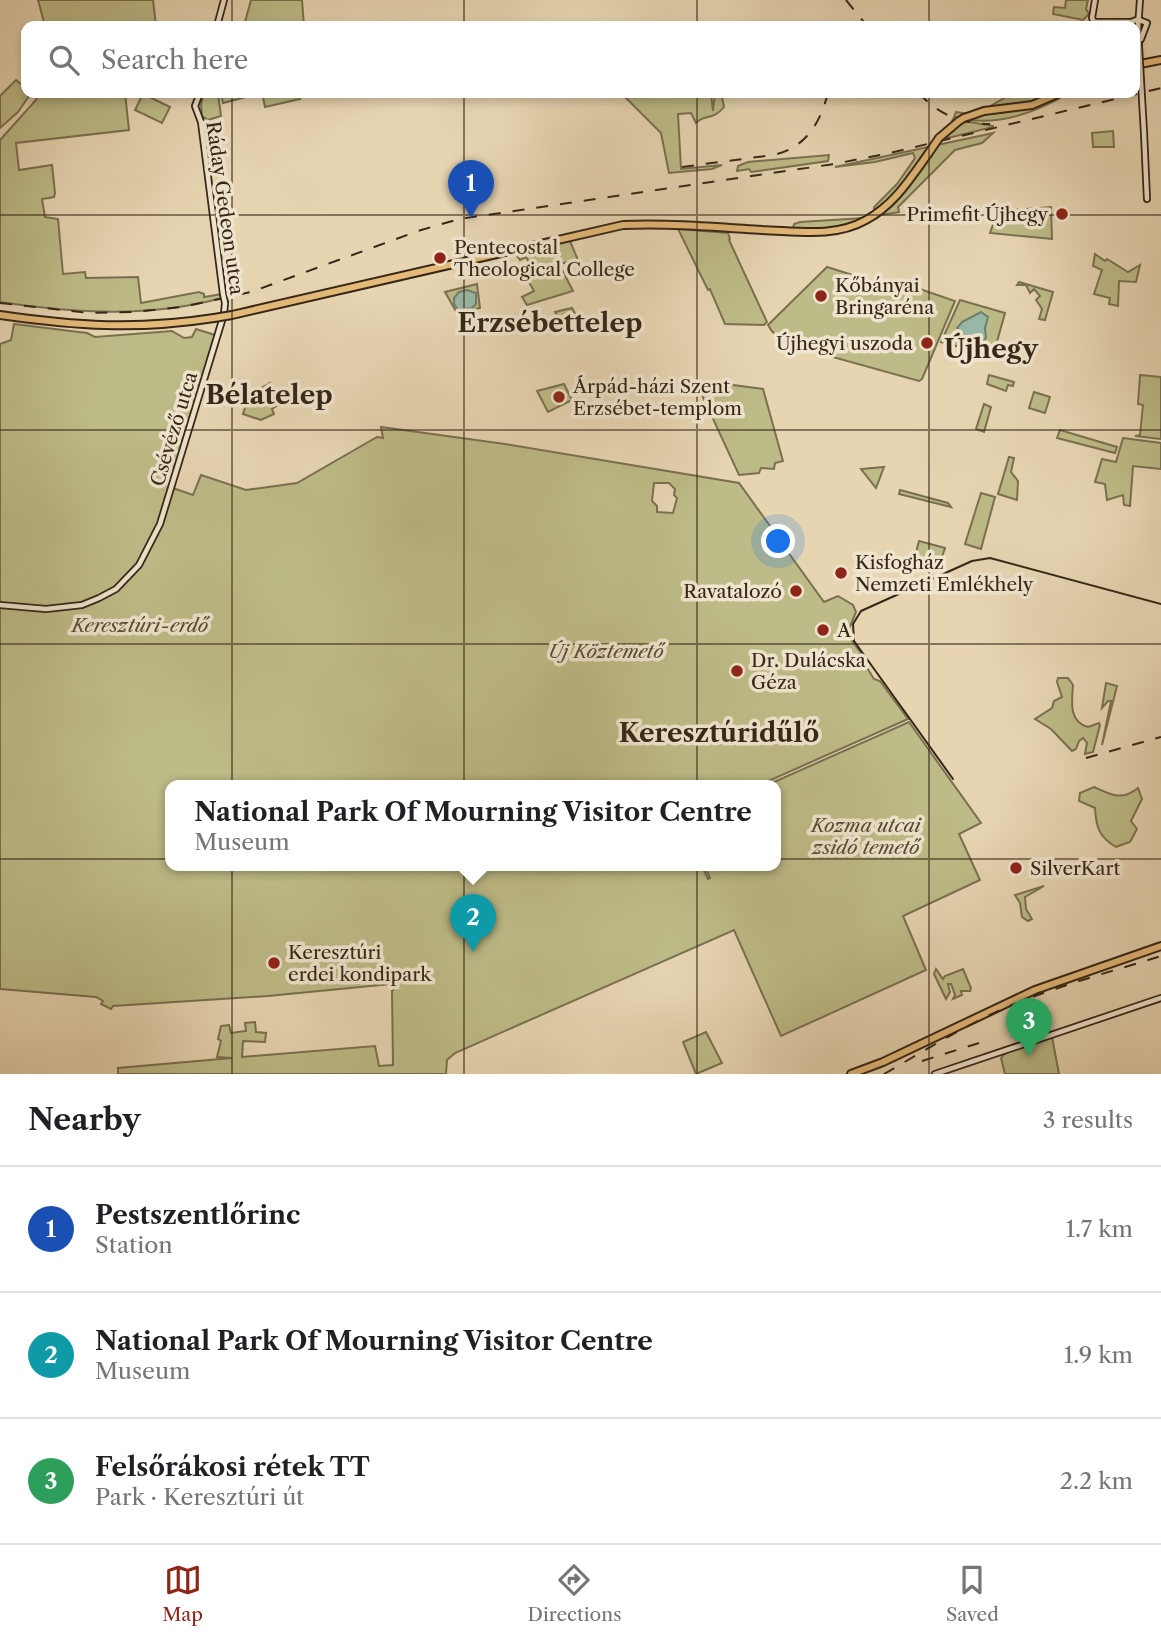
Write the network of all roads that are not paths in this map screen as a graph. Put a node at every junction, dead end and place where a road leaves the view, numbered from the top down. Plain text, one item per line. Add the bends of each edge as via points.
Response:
1 (224, 0) edge
2 (1096, 0) edge
3 (1140, 0) edge
4 (1139, 19) junction
5 (218, 21) edge
6 (1094, 21) edge
7 (1134, 21) edge
8 (1140, 42) edge
9 (1161, 60) edge
10 (1140, 64) edge
11 (1140, 72) edge
12 (198, 98) edge
13 (1048, 98) edge
14 (200, 118) junction
15 (1147, 199) dead end
16 (228, 314) junction
17 (0, 315) edge
18 (0, 605) edge
19 (1161, 946) edge
20 (1161, 998) edge
21 (854, 1073) edge
22 (935, 1074) edge

1 - 5 main road
2 - 6 main road
3 - 4 main road
4 - 7 main road
4 - 8 main road via 1147,23
9 - 10 main road
11 - 15 main road, bridge
12 - 14 main road
12 - 14 main road, Ráday Gedeon utca
13 - 16 main road, bridge via 974,114 947,130 900,192 876,214 840,229 623,225
14 - 16 main road, Ráday Gedeon utca, bridge
16 - 17 main road, bridge via 156,326 117,327
16 - 18 main road, Csévéző utca via 160,524 148,551 125,581 94,601 71,607
19 - 21 main road via 1043,986
20 - 22 main road

